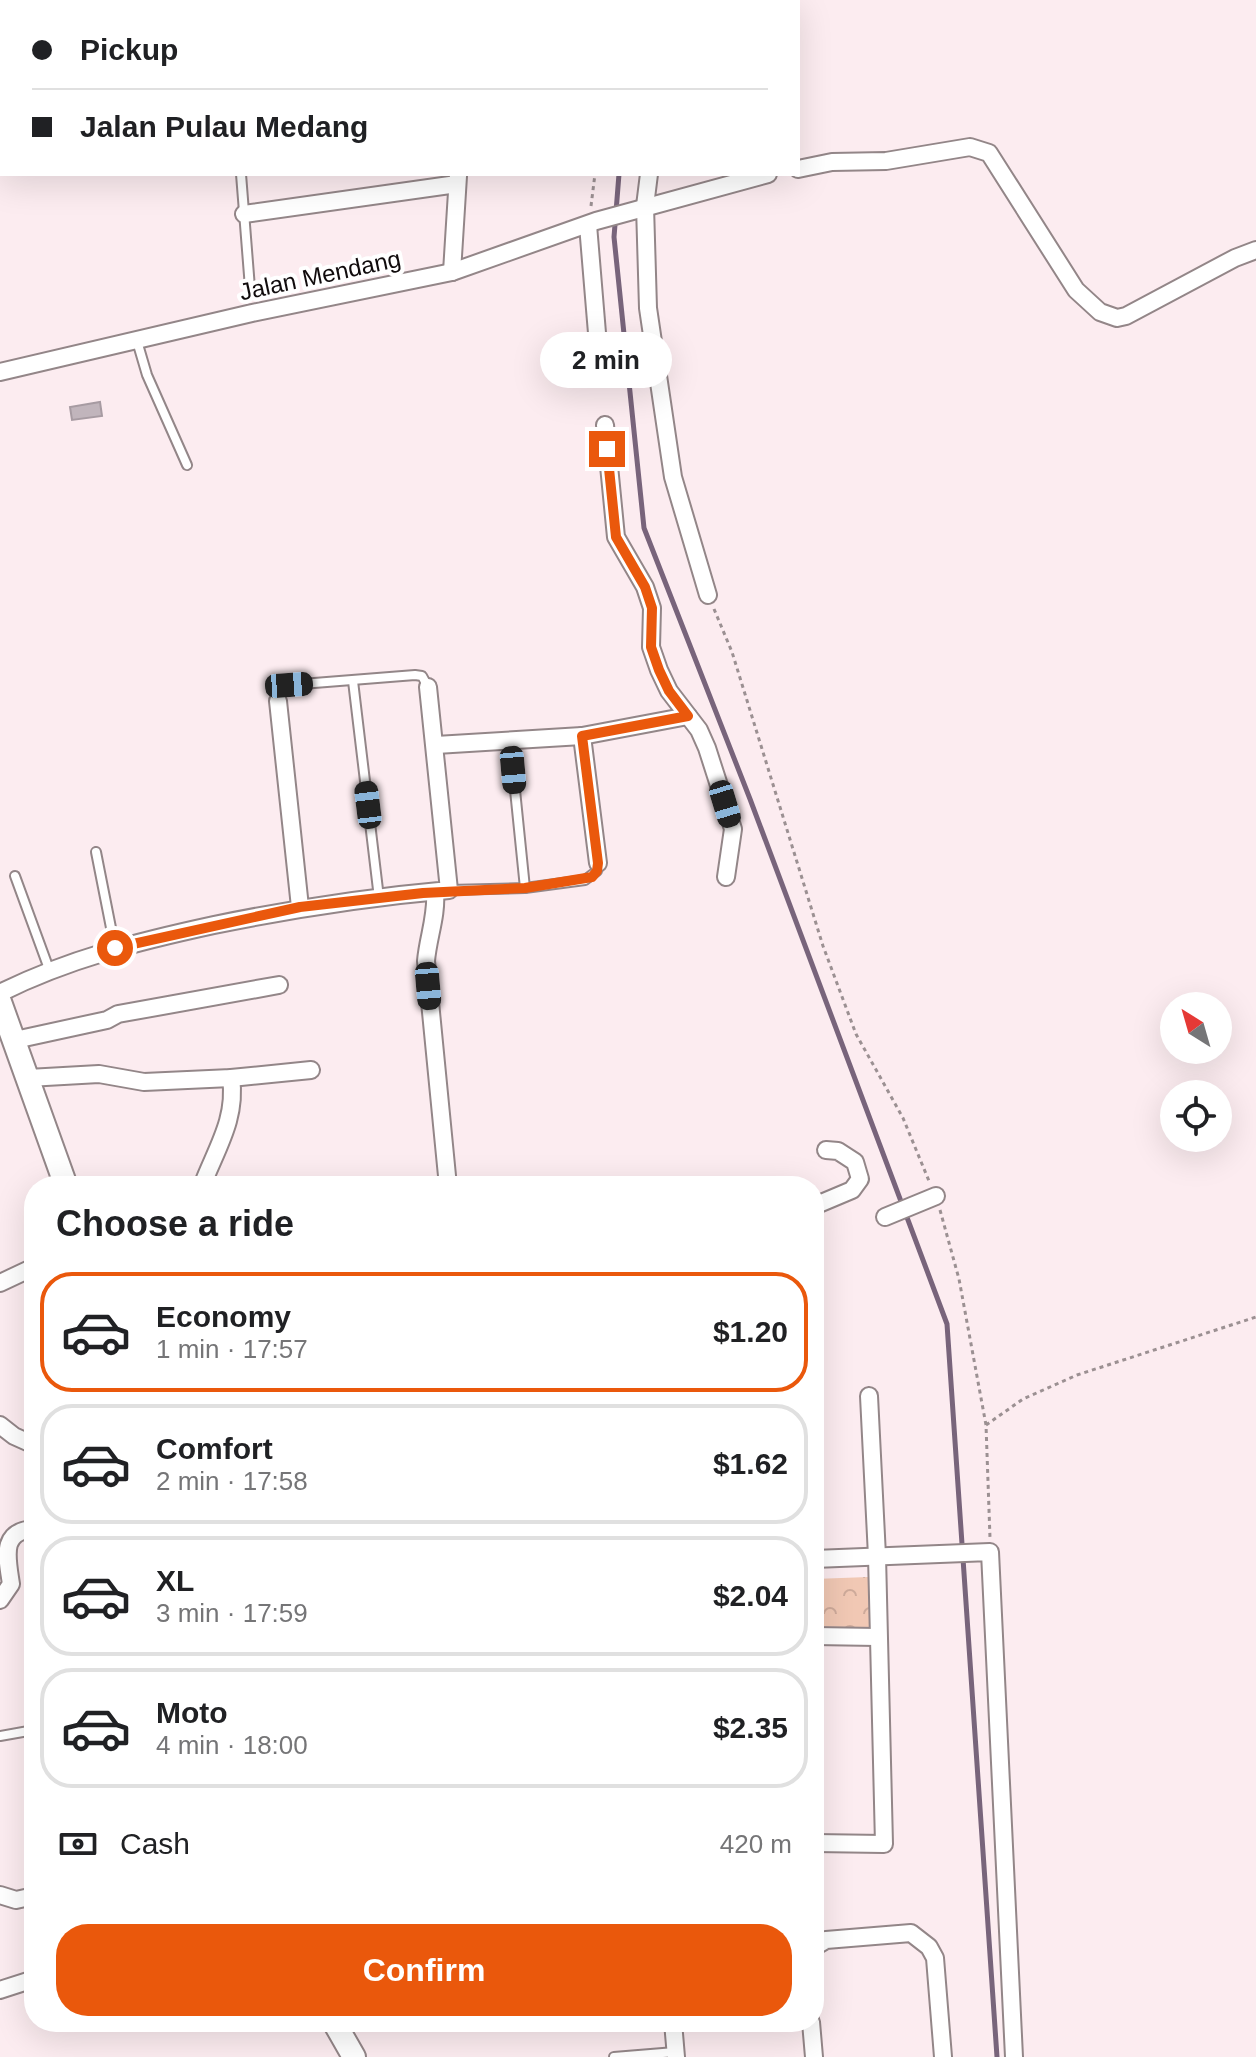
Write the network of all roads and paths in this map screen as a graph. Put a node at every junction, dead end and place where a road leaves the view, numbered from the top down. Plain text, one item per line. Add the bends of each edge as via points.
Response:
1 (800, 169) edge
2 (241, 176) edge
3 (595, 176) edge
4 (648, 176) edge
5 (760, 176) edge
6 (457, 179) edge
7 (639, 208) junction
8 (244, 214) junction
9 (592, 223) junction
10 (1256, 250) edge
11 (452, 272) junction
12 (250, 288) dead end
13 (597, 333) dead end
14 (136, 340) junction
15 (0, 372) edge
16 (605, 425) dead end
17 (187, 465) dead end
18 (708, 595) joint
19 (353, 681) junction
20 (428, 687) joint
21 (278, 701) joint
22 (688, 716) junction
23 (582, 736) junction
24 (510, 741) junction
25 (436, 745) junction
26 (96, 852) dead end
27 (598, 863) joint
28 (15, 876) dead end
29 (726, 877) dead end
30 (525, 888) junction
31 (442, 891) junction
32 (379, 899) junction
33 (300, 907) junction
34 (115, 948) junction
35 (49, 969) junction
36 (279, 985) dead end
37 (0, 993) edge
38 (0, 1002) edge
39 (15, 1040) junction
40 (311, 1070) dead end
41 (28, 1078) junction
42 (231, 1078) junction
43 (826, 1150) dead end
44 (62, 1176) edge
45 (206, 1176) edge
46 (447, 1176) edge
47 (933, 1198) junction
48 (824, 1202) edge
49 (885, 1217) dead end
50 (24, 1272) edge
51 (0, 1283) edge
52 (1256, 1317) edge
53 (869, 1396) dead end
54 (0, 1425) edge
55 (986, 1425) junction
56 (24, 1440) edge
57 (24, 1531) edge
58 (986, 1552) junction
59 (877, 1556) junction
60 (824, 1559) edge
61 (0, 1600) edge
62 (824, 1636) edge
63 (877, 1637) junction
64 (24, 1732) edge
65 (0, 1736) edge
66 (824, 1843) edge
67 (0, 1895) edge
68 (24, 1898) edge
69 (824, 1941) edge
70 (24, 1982) edge
71 (0, 1990) edge
72 (340, 2032) edge
73 (674, 2032) edge
74 (812, 2032) edge
75 (675, 2055) edge
76 (354, 2057) edge
77 (614, 2057) edge
78 (814, 2057) edge
79 (943, 2057) edge
80 (1014, 2057) edge

1 - 10 street via 981,149 989,153 1076,290 1100,312 1117,318
2 - 8 lane
3 - 9 path
4 - 7 street
5 - 7 street, Jalan Mendang
6 - 8 street
6 - 11 street
7 - 9 street, Jalan Mendang
7 - 18 street via 673,477
8 - 12 lane
9 - 11 street, Jalan Mendang
9 - 13 street
11 - 14 street, Jalan Mendang
14 - 15 street, Jalan Mendang
14 - 17 lane
16 - 22 street via 616,537 652,608 651,647 659,670
18 - 47 path via 732,652 823,946 856,1034 903,1118
19 - 20 lane via 415,675 422,676
19 - 21 lane via 289,685
19 - 32 lane
20 - 25 street
21 - 33 street
22 - 23 street
22 - 29 street via 707,748 733,829
23 - 24 street
23 - 27 street
24 - 25 street
24 - 30 lane
25 - 31 street
26 - 34 lane
27 - 30 lane via 597,871 585,880
28 - 35 lane
30 - 31 lane
31 - 32 street
31 - 46 street via 426,961
32 - 33 street
33 - 34 street
34 - 35 street
35 - 37 street
36 - 39 street via 118,1014
38 - 39 main road
39 - 41 main road
40 - 42 street
41 - 42 street
41 - 44 main road
42 - 45 street via 232,1114
43 - 48 street via 855,1162 860,1179 852,1190
47 - 49 street
47 - 55 path via 959,1279
50 - 51 street
52 - 55 path via 1077,1375 1023,1399
53 - 59 street
54 - 56 street
55 - 58 path
57 - 61 street via 9,1539 11,1584
58 - 59 street
58 - 80 street
59 - 60 street
59 - 63 street
62 - 63 street
63 - 66 street via 884,1844
64 - 65 lane
67 - 68 street
69 - 79 street via 911,1933 921,1938 935,1958
70 - 71 street
72 - 76 main road
73 - 75 street
74 - 78 street
75 - 77 lane

